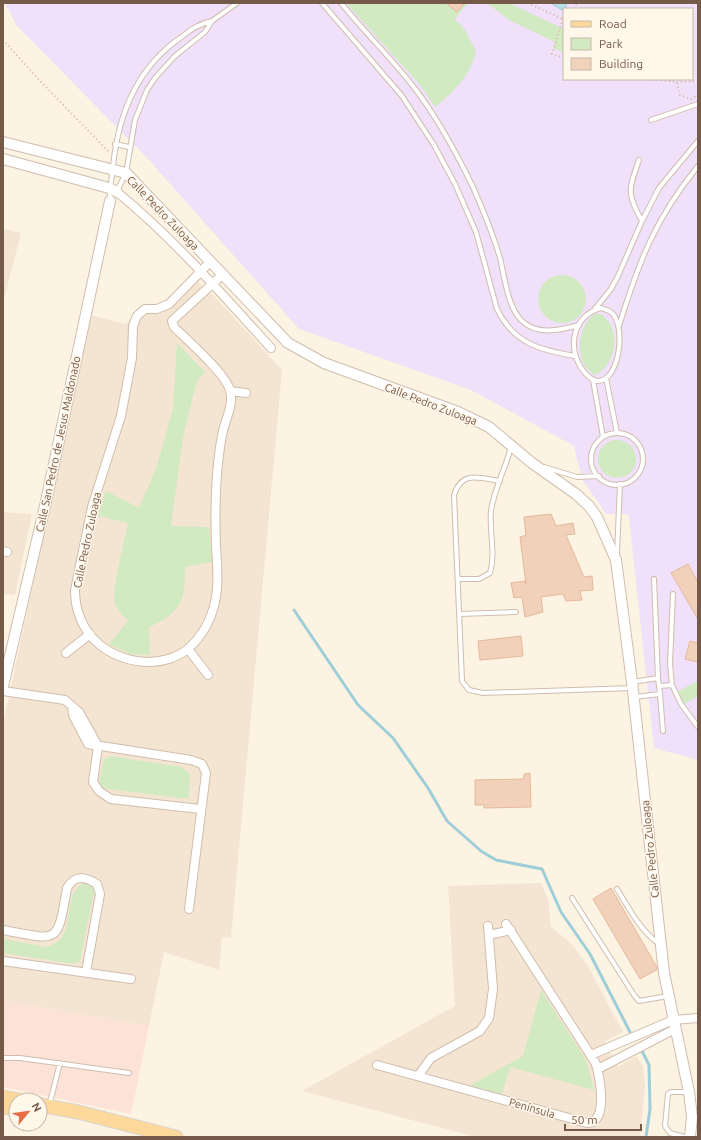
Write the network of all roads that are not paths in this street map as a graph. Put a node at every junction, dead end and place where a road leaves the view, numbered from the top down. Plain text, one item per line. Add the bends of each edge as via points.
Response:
1 (238, 3) edge
2 (322, 3) edge
3 (341, 3) edge
4 (212, 21) junction
5 (698, 104) edge
6 (651, 120) dead end
7 (3, 142) edge
8 (698, 142) edge
9 (115, 144) junction
10 (129, 147) junction
11 (3, 159) edge
12 (639, 160) dead end
13 (698, 166) edge
14 (113, 170) junction
15 (126, 174) junction
16 (113, 190) junction
17 (110, 201) junction
18 (642, 221) junction
19 (210, 262) junction
20 (200, 272) junction
21 (222, 275) junction
22 (212, 284) junction
23 (594, 310) junction
24 (579, 325) junction
25 (619, 326) junction
26 (271, 348) dead end
27 (575, 356) junction
28 (606, 378) junction
29 (593, 380) junction
30 (230, 391) junction
31 (246, 393) dead end
32 (617, 433) junction
33 (603, 437) junction
34 (512, 446) junction
35 (532, 463) junction
36 (599, 476) junction
37 (500, 481) junction
38 (620, 484) junction
39 (616, 560) junction
40 (459, 579) junction
41 (654, 579) dead end
42 (673, 594) dead end
43 (516, 612) dead end
44 (460, 614) junction
45 (90, 634) junction
46 (188, 649) junction
47 (66, 652) dead end
48 (208, 675) dead end
49 (658, 678) junction
50 (672, 685) junction
51 (3, 686) edge
52 (659, 686) junction
53 (632, 689) junction
54 (3, 691) edge
55 (660, 694) junction
56 (698, 719) edge
57 (693, 721) junction
58 (698, 726) edge
59 (663, 731) dead end
60 (98, 746) junction
61 (200, 809) junction
62 (618, 889) dead end
63 (572, 898) dead end
64 (188, 909) dead end
65 (488, 926) dead end
66 (3, 930) edge
67 (489, 935) junction
68 (660, 946) junction
69 (3, 961) edge
70 (86, 972) junction
71 (131, 979) dead end
72 (668, 996) junction
73 (698, 1018) edge
74 (674, 1024) junction
75 (630, 1038) junction
76 (635, 1049) junction
77 (592, 1055) junction
78 (3, 1058) edge
79 (60, 1063) junction
80 (377, 1065) dead end
81 (598, 1069) junction
82 (129, 1073) dead end
83 (418, 1076) junction
84 (689, 1092) junction
85 (48, 1094) edge
86 (48, 1108) edge
87 (691, 1135) edge
88 (176, 1137) edge

1 - 4 lane
2 - 27 lane via 402,96 434,145 458,190 476,232 497,309 503,320 518,337 529,344 546,351
3 - 24 lane via 410,81 454,149 488,223 517,315 523,322 536,329 562,330
4 - 9 lane via 200,23 173,43 146,69 130,96
4 - 10 lane via 205,32 175,56 155,78 141,104
5 - 6 lane
7 - 14 street, Calle Pedro Zuloaga
8 - 18 lane via 659,188
9 - 10 lane
9 - 14 lane
10 - 15 lane
11 - 16 street
12 - 18 lane via 630,196
13 - 25 lane via 680,188 650,238
14 - 15 street, Calle Pedro Zuloaga
14 - 16 lane
15 - 16 lane
15 - 19 street, Calle Pedro Zuloaga
16 - 17 lane
16 - 17 lane
16 - 20 street, Calle Pedro Zuloaga via 136,207
17 - 51 street, Calle San Pedro de Jesus Maldonado via 45,506
18 - 23 lane via 611,289
19 - 20 street, Calle Pedro Zuloaga
19 - 21 street, Calle Pedro Zuloaga
20 - 22 street, Calle Pedro Zuloaga
20 - 45 street, Calle Pedro Zuloaga via 169,304 141,312 133,326 132,358 121,416 92,507 76,590 75,602
21 - 22 street
21 - 34 street, Calle Pedro Zuloaga via 277,333 297,349 324,363 474,419 489,427
22 - 26 street, Calle Pedro Zuloaga
22 - 30 street via 172,321 174,327 223,378
23 - 24 lane via 585,315
23 - 25 lane via 601,308 611,312
24 - 27 lane via 574,339
25 - 28 lane via 619,351 611,373
27 - 29 lane
28 - 29 lane via 600,381
28 - 32 lane
29 - 33 lane
30 - 31 street
30 - 46 street, Calle Pedro Zuloaga via 229,410 222,432 217,470 216,595 208,622
32 - 33 lane
32 - 38 lane via 633,438 639,445 643,461 641,470 629,482
33 - 36 lane via 592,455 594,470
34 - 35 street, Calle Pedro Zuloaga
34 - 37 lane
35 - 36 lane via 577,477
35 - 39 street, Calle Pedro Zuloaga via 589,506 602,527
36 - 38 lane via 608,483
37 - 40 lane via 495,491 491,512 490,573 480,579
37 - 40 lane via 473,477 460,482 457,486 454,495
38 - 39 lane, Calle Pedro Zuloaga
39 - 53 street, Calle Pedro Zuloaga
40 - 44 lane
41 - 49 lane
42 - 50 lane via 670,663
43 - 44 lane
44 - 53 lane via 462,681 469,690 475,692
45 - 46 street, Calle Pedro Zuloaga via 107,650 122,658 135,660 168,660
45 - 47 street
46 - 48 street
49 - 52 lane
49 - 53 lane
50 - 52 lane
50 - 57 lane
52 - 55 lane
53 - 55 lane
53 - 68 street, Calle Pedro Zuloaga
54 - 60 street via 65,700 72,706 73,715 88,744
55 - 59 lane
56 - 57 lane
57 - 58 lane
60 - 61 street via 93,782 111,799
60 - 61 street via 191,760 202,764 206,773
61 - 64 street
62 - 68 lane via 641,928
63 - 72 lane via 639,1001
65 - 67 street
66 - 70 street via 51,936 60,928 70,883 78,878 89,879 97,884 100,894
67 - 77 street, Península via 509,927
67 - 83 street via 493,989 489,1018 480,1030 431,1058
68 - 72 street, Calle Pedro Zuloaga
69 - 70 street
70 - 71 street
72 - 74 street, Calle Pedro Zuloaga
73 - 74 street
74 - 75 street
74 - 76 street
74 - 84 street, Calle Pedro Zuloaga
75 - 76 street
75 - 77 street
76 - 81 street
77 - 81 street, Península
78 - 79 lane
79 - 82 lane
79 - 85 lane
80 - 83 street, Península
81 - 83 street, Península via 601,1108 596,1120 590,1123
84 - 87 street, Calle Pedro Zuloaga
84 - 87 lane via 668,1094 665,1118 666,1130 670,1133
86 - 88 main road via 78,1112

